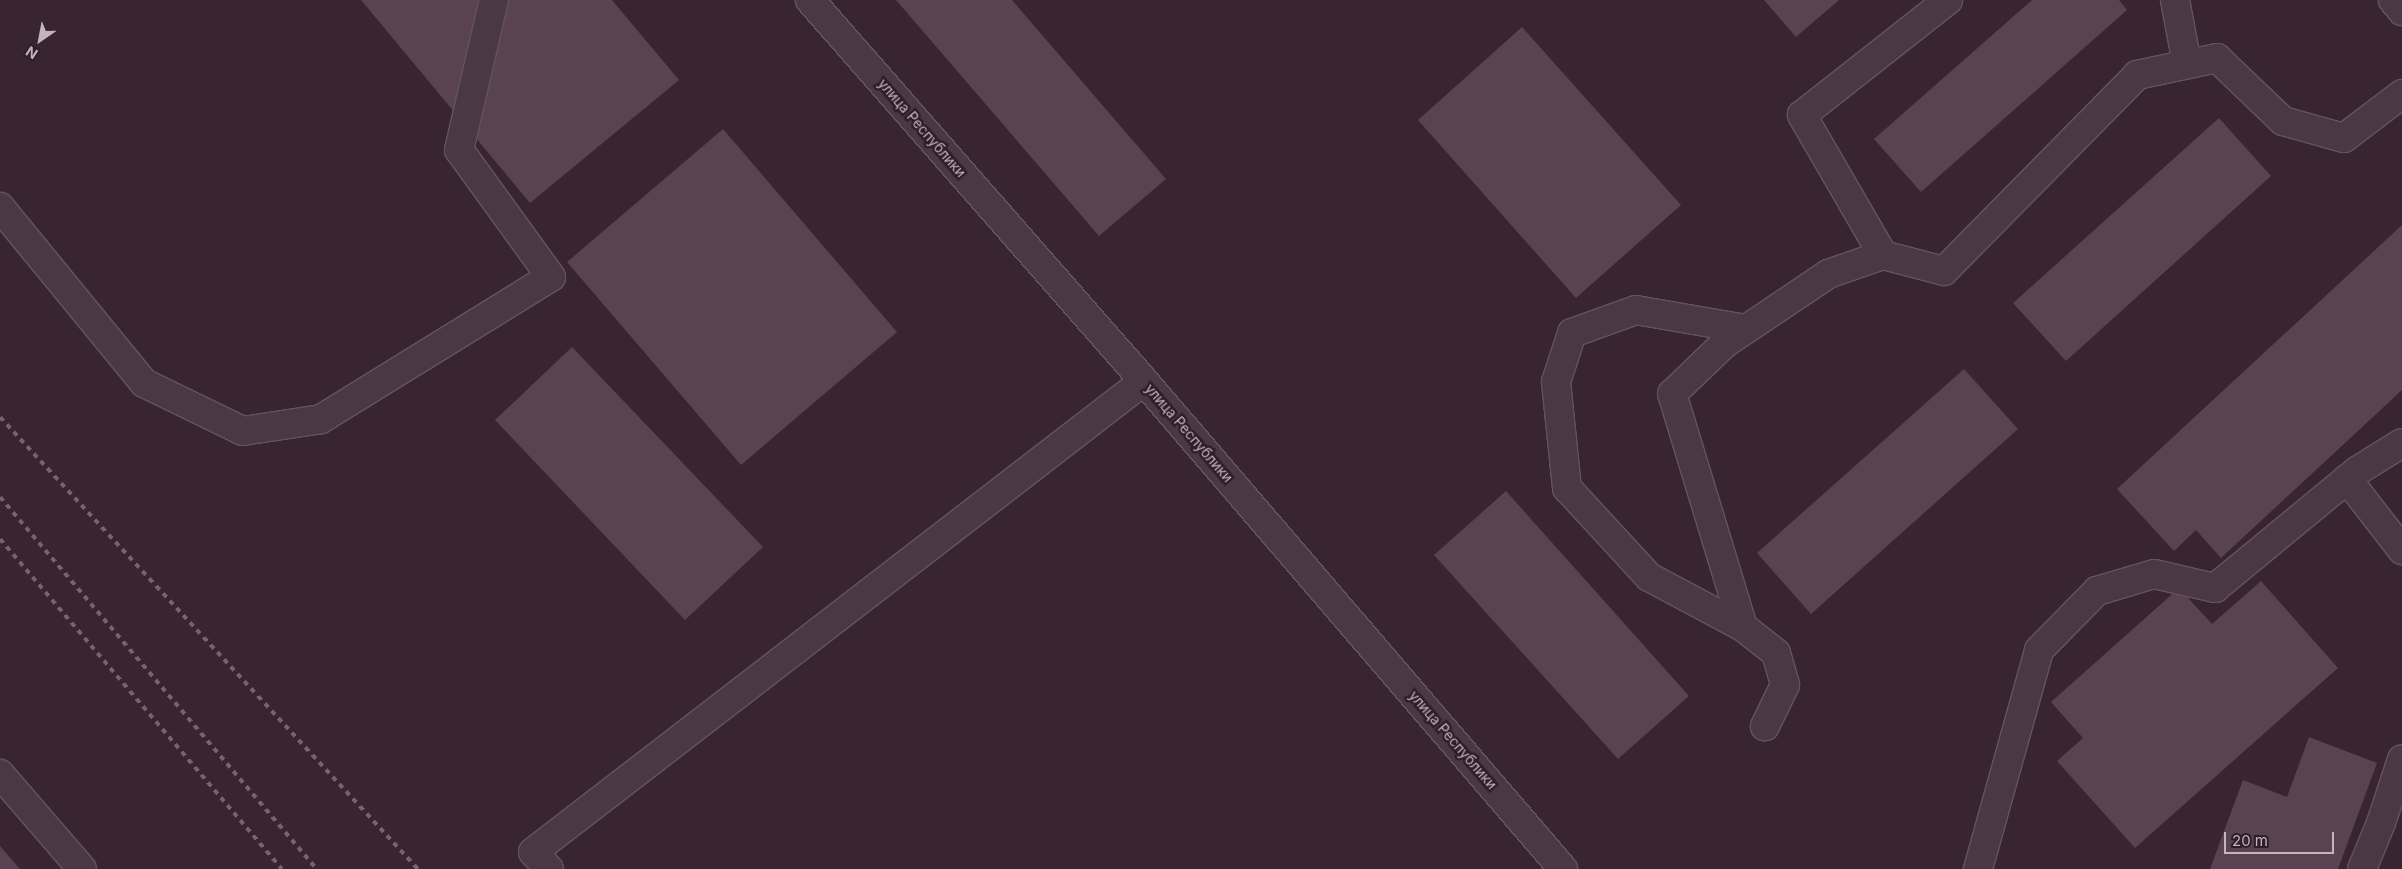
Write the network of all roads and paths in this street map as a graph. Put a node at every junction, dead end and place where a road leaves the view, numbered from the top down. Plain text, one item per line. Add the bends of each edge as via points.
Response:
1 (494, 0) edge
2 (810, 0) edge
3 (1948, 0) edge
4 (2175, 0) edge
5 (2393, 0) edge
6 (2402, 11) edge
7 (2187, 64) junction
8 (2402, 94) edge
9 (0, 208) edge
10 (1883, 255) junction
11 (1746, 329) junction
12 (1144, 381) junction
13 (2402, 443) edge
14 (2347, 479) junction
15 (2402, 550) edge
16 (1743, 627) junction
17 (1765, 726) dead end
18 (2402, 759) edge
19 (0, 774) edge
20 (82, 869) edge
21 (549, 869) edge
22 (1564, 869) edge
23 (1978, 869) edge
24 (2362, 869) edge

1 - 9 street via 459,150 551,277 321,419 243,431 144,383
2 - 12 street, улица Республики
3 - 10 street via 1802,116
4 - 7 street
5 - 6 street
7 - 8 street via 2216,58 2283,121 2344,138
7 - 10 street via 2137,75 1944,272
10 - 11 street via 1828,274
11 - 16 street via 1724,344 1672,394
11 - 16 street via 1636,310 1572,333 1556,382 1567,488 1649,577
12 - 21 street via 533,852
12 - 22 street, улица Республики
13 - 14 street
14 - 15 street
14 - 23 street via 2215,588 2154,574 2097,591 2039,650
16 - 17 street via 1776,653 1786,685
18 - 24 street
19 - 20 street

